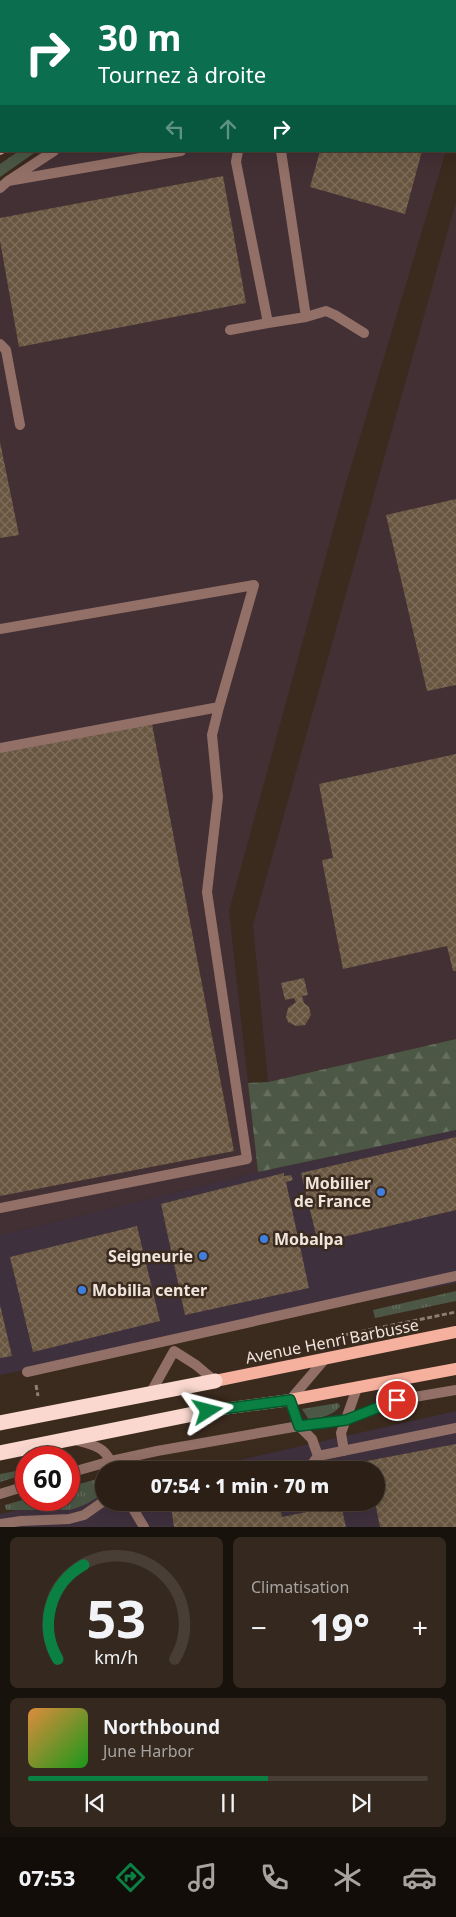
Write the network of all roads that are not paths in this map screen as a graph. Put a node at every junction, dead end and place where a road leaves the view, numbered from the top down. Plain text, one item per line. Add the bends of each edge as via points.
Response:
1 (52, 152) edge
2 (175, 152) edge
3 (238, 152) edge
4 (281, 152) edge
5 (8, 181) junction
6 (0, 188) edge
7 (306, 317) junction
8 (268, 323) junction
9 (230, 330) dead end
10 (364, 333) dead end
11 (0, 344) edge
12 (20, 425) dead end
13 (0, 629) edge
14 (218, 707) junction
15 (0, 748) edge
16 (0, 1208) edge
17 (456, 1276) edge
18 (456, 1332) edge
19 (171, 1339) junction
20 (174, 1351) junction
21 (325, 1359) junction
22 (456, 1369) edge
23 (27, 1372) dead end
24 (215, 1381) junction
25 (357, 1388) junction
26 (456, 1390) edge
27 (150, 1394) junction
28 (290, 1400) junction
29 (208, 1411) joint
30 (346, 1420) junction
31 (0, 1423) edge
32 (299, 1426) junction
33 (456, 1428) edge
34 (72, 1439) junction
35 (344, 1451) junction
36 (0, 1453) edge
37 (318, 1456) junction
38 (110, 1461) edge
39 (125, 1461) edge
40 (314, 1461) edge
41 (95, 1468) edge
42 (80, 1471) edge
43 (15, 1489) edge
44 (0, 1494) edge
45 (95, 1508) edge
46 (134, 1511) edge
47 (0, 1524) edge
48 (22, 1524) edge
49 (143, 1527) edge

1 - 5 lane
2 - 5 lane
3 - 8 lane via 236,162
4 - 7 lane
5 - 6 lane
7 - 8 lane
7 - 10 lane via 326,311
8 - 9 lane
11 - 12 lane via 6,350
13 - 14 lane via 254,584
14 - 15 lane
14 - 16 lane via 212,735 218,797 207,892 247,1159
17 - 19 lane
18 - 21 main road, Avenue Henri Barbusse
19 - 20 lane
19 - 23 lane
20 - 24 lane
20 - 27 lane
21 - 24 main road, Avenue Henri Barbusse
21 - 28 lane
22 - 25 main road
24 - 27 highway
25 - 28 main road
25 - 30 lane
26 - 30 lane via 397,1400
27 - 31 highway
28 - 29 main road
28 - 32 lane
29 - 34 highway
30 - 32 lane
30 - 35 lane via 342,1433
32 - 37 lane via 312,1440
32 - 39 lane via 157,1451
33 - 35 lane
34 - 36 highway
34 - 38 lane via 103,1449
35 - 37 lane
37 - 40 lane
41 - 42 lane
43 - 44 lane
45 - 48 lane via 69,1519
46 - 49 lane
47 - 48 lane

